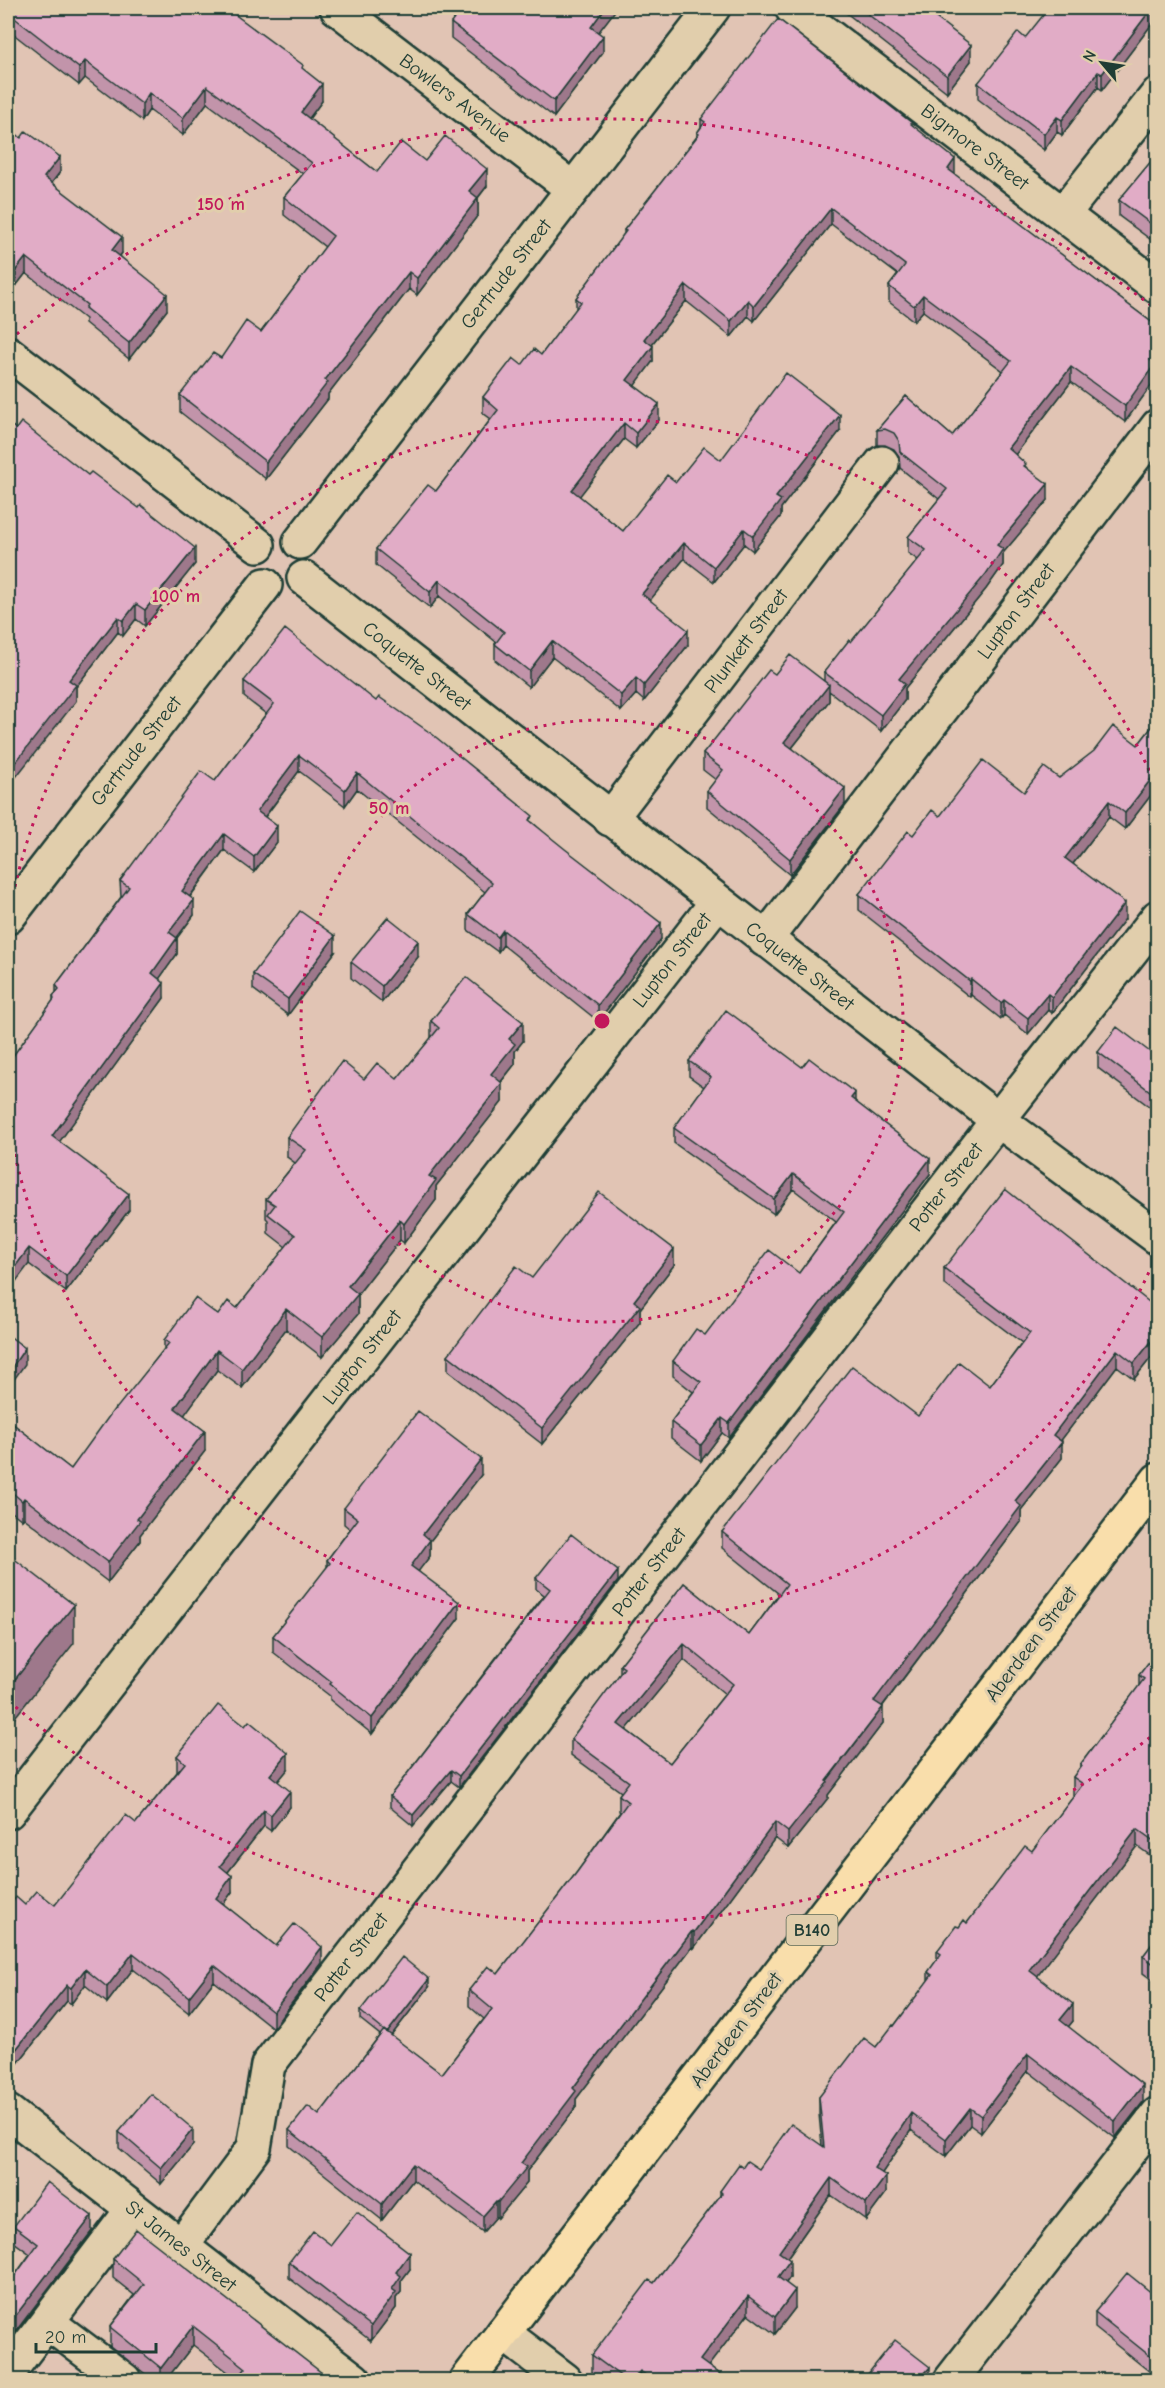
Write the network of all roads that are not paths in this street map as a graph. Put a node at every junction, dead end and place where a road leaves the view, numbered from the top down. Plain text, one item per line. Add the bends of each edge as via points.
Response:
1 (337, 8) edge
2 (713, 8) edge
3 (792, 8) edge
4 (1158, 94) edge
5 (573, 189) junction
6 (1063, 214) junction
7 (1158, 287) edge
8 (8, 353) edge
9 (1158, 426) edge
10 (882, 463) dead end
11 (300, 542) junction
12 (258, 545) junction
13 (304, 578) junction
14 (265, 585) junction
15 (610, 819) junction
16 (717, 902) junction
17 (8, 917) edge
18 (1158, 917) edge
19 (765, 940) junction
20 (998, 1120) junction
21 (1158, 1238) edge
22 (1158, 1480) edge
23 (8, 1812) edge
24 (8, 2112) edge
25 (1158, 2114) edge
26 (133, 2209) junction
27 (181, 2246) junction
28 (47, 2322) junction
29 (503, 2333) junction
30 (8, 2373) edge
31 (124, 2380) edge
32 (354, 2380) edge
33 (467, 2380) edge
34 (565, 2380) edge
35 (951, 2380) edge

1 - 5 street, Bowlers Avenue
2 - 5 street, Gertrude Street
3 - 6 street, Bigmore Street
4 - 6 street
5 - 11 street, Gertrude Street
6 - 7 street, Bigmore Street
8 - 12 street
9 - 19 street, Lupton Street
10 - 15 street, Plunkett Street
11 - 12 street via 284,534
11 - 13 street via 309,563
12 - 14 street via 254,571
13 - 14 street via 282,591
13 - 15 street, Coquette Street
14 - 17 street, Gertrude Street
15 - 16 street, Coquette Street
16 - 19 street, Coquette Street
16 - 23 street, Lupton Street
18 - 20 street, Potter Street
19 - 20 street, Coquette Street
20 - 21 street, Coquette Street
20 - 27 street, Potter Street via 268,2065 254,2148
22 - 29 main road, Aberdeen Street / B140
24 - 26 street, St James Street
25 - 35 street
26 - 27 street, St James Street
26 - 28 street
27 - 32 street, St James Street
28 - 30 street
28 - 31 street
29 - 33 main road, Aberdeen Street / B140
29 - 34 street

